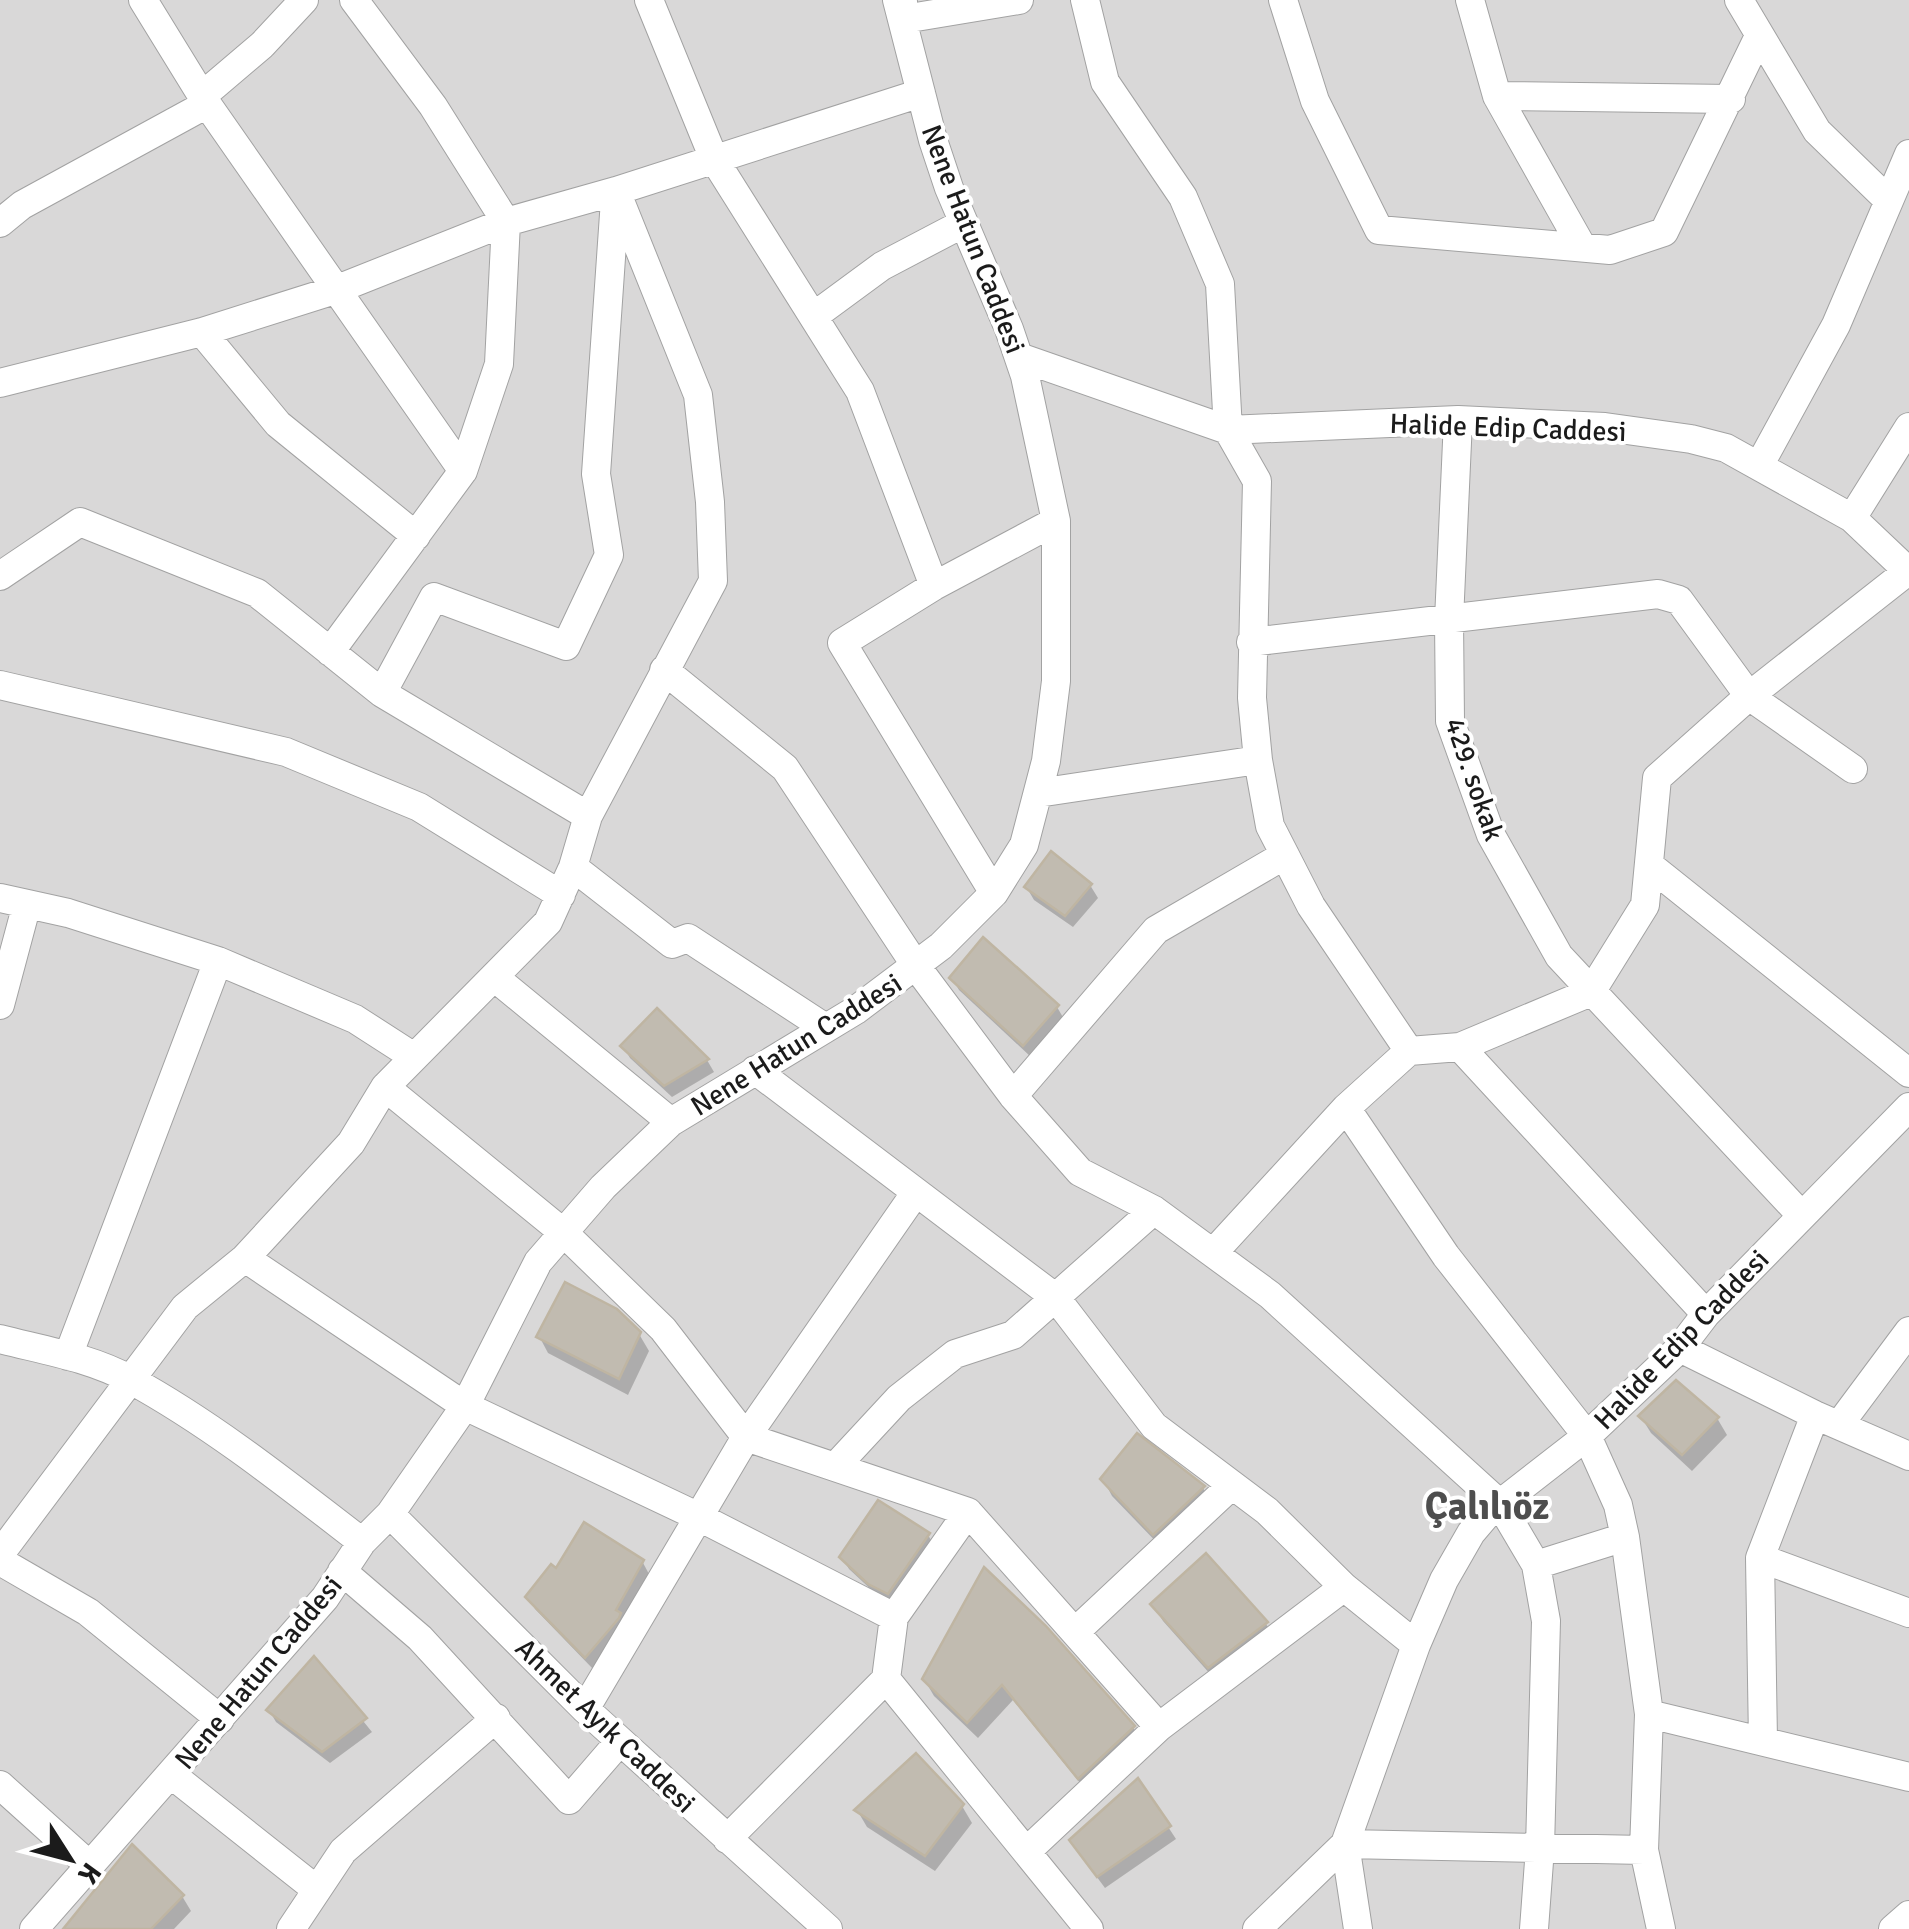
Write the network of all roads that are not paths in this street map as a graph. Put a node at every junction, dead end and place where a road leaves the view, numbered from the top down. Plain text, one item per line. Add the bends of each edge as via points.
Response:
1 (143, 0) edge
2 (304, 0) edge
3 (355, 0) edge
4 (648, 0) edge
5 (1020, 0) edge
6 (1084, 0) edge
7 (1283, 0) edge
8 (1470, 0) edge
9 (1739, 0) edge
10 (901, 6) edge
11 (1759, 36) junction
12 (921, 93) junction
13 (1497, 96) junction
14 (1731, 99) junction
15 (205, 100) junction
16 (1909, 154) edge
17 (714, 159) junction
18 (616, 191) junction
19 (1888, 200) junction
20 (506, 222) junction
21 (0, 224) edge
22 (962, 224) junction
23 (1581, 245) junction
24 (335, 290) junction
25 (814, 316) junction
26 (202, 332) junction
27 (1019, 356) junction
28 (0, 383) edge
29 (1458, 420) junction
30 (1909, 427) edge
31 (1228, 430) junction
32 (1759, 466) junction
33 (463, 471) junction
34 (1852, 518) junction
35 (1056, 520) junction
36 (416, 536) junction
37 (1909, 572) edge
38 (0, 576) edge
39 (934, 586) junction
40 (1449, 620) junction
41 (1251, 642) junction
42 (330, 652) junction
43 (664, 670) junction
44 (0, 684) edge
45 (382, 693) junction
46 (1749, 696) junction
47 (1258, 760) junction
48 (1853, 770) dead end
49 (1038, 793) junction
50 (588, 816) junction
51 (1284, 855) junction
52 (1649, 866) junction
53 (573, 867) junction
54 (994, 893) junction
55 (561, 894) junction
56 (14, 901) edge
57 (218, 961) junction
58 (916, 966) junction
59 (494, 977) junction
60 (1591, 992) junction
61 (0, 1004) edge
62 (824, 1026) junction
63 (1460, 1047) junction
64 (1409, 1052) junction
65 (414, 1057) junction
66 (755, 1070) junction
67 (1909, 1073) edge
68 (385, 1087) junction
69 (1013, 1096) junction
70 (1909, 1106) edge
71 (1346, 1108) junction
72 (671, 1122) junction
73 (916, 1192) junction
74 (1154, 1210) junction
75 (1802, 1216) junction
76 (565, 1234) junction
77 (1213, 1253) junction
78 (245, 1258) junction
79 (1056, 1298) junction
80 (1706, 1314) junction
81 (1909, 1331) edge
82 (0, 1338) edge
83 (1680, 1348) junction
84 (68, 1356) junction
85 (128, 1378) junction
86 (465, 1406) junction
87 (1827, 1420) junction
88 (1586, 1436) junction
89 (746, 1437) junction
90 (1909, 1456) edge
91 (835, 1467) junction
92 (1232, 1485) junction
93 (1500, 1504) junction
94 (968, 1512) junction
95 (390, 1514) junction
96 (697, 1516) junction
97 (1625, 1536) junction
98 (362, 1542) junction
99 (0, 1558) edge
100 (1760, 1558) junction
101 (1536, 1565) junction
102 (342, 1571) junction
103 (1344, 1587) junction
104 (1909, 1612) edge
105 (894, 1617) junction
106 (1075, 1632) junction
107 (1416, 1645) junction
108 (886, 1680) junction
109 (585, 1709) junction
110 (1649, 1714) junction
111 (496, 1718) junction
112 (220, 1719) junction
113 (1158, 1726) junction
114 (620, 1741) junction
115 (1764, 1741) junction
116 (172, 1775) junction
117 (1909, 1777) edge
118 (0, 1785) edge
119 (727, 1839) junction
120 (1345, 1844) junction
121 (1540, 1848) junction
122 (1644, 1850) junction
123 (1027, 1851) junction
124 (89, 1865) junction
125 (317, 1890) junction
126 (1909, 1915) edge
127 (34, 1929) edge
128 (291, 1929) edge
129 (828, 1929) edge
130 (1089, 1929) edge
131 (1256, 1929) edge
132 (1358, 1929) edge
133 (1534, 1929) edge
134 (1661, 1929) edge
135 (1894, 1929) edge

1 - 15 street
2 - 15 street
3 - 20 street
4 - 17 street
5 - 10 street
6 - 31 street via 1105,82 1183,197 1220,284
7 - 23 street via 1315,101 1379,230
8 - 13 street
9 - 11 street
10 - 12 street, Nene Hatun Caddesi
11 - 14 street
11 - 19 street via 1817,131
12 - 17 street
12 - 22 street, Nene Hatun Caddesi
13 - 14 street
13 - 23 street
14 - 23 street via 1664,232 1610,250
15 - 21 street
15 - 24 street
16 - 19 street
17 - 18 street
17 - 25 street
18 - 20 street
18 - 43 street via 698,395 710,502 713,580
18 - 45 street via 596,474 609,555 566,646 434,597
19 - 32 street via 1836,325
20 - 24 street
20 - 33 street via 499,364
22 - 25 street via 882,266
22 - 27 street, Nene Hatun Caddesi
24 - 26 street
24 - 33 street
25 - 39 street via 860,391
26 - 28 street
26 - 36 street via 278,424
27 - 31 street, Halide Edip Caddesi
27 - 35 street, Nene Hatun Caddesi
29 - 31 street, Halide Edip Caddesi
29 - 32 street, Halide Edip Caddesi via 1651,432 1726,448
29 - 40 street, 429. sokak
30 - 34 street
31 - 41 street via 1257,481
32 - 34 street, Halide Edip Caddesi
33 - 36 street
34 - 37 street, Halide Edip Caddesi
35 - 39 street
35 - 49 street, Nene Hatun Caddesi via 1056,681
36 - 42 street
37 - 46 street
38 - 42 street via 80,522 258,593
39 - 54 street via 842,644
40 - 41 street
40 - 46 street via 1658,594 1680,600
40 - 60 street, 429. sokak via 1450,721 1491,834 1559,956
41 - 47 street
42 - 45 street
43 - 50 street
43 - 58 street via 785,768
44 - 55 street via 286,752 419,806
45 - 50 street
46 - 48 street
46 - 52 street via 1658,778
47 - 49 street
47 - 51 street via 1270,826
49 - 54 street, Nene Hatun Caddesi via 1024,845
50 - 53 street
51 - 64 street
51 - 69 street via 1156,930
52 - 60 street via 1645,905
52 - 67 street
53 - 55 street
53 - 62 street via 672,944 688,938
54 - 58 street, Nene Hatun Caddesi
55 - 59 street via 548,922
56 - 57 street
56 - 61 street
57 - 65 street via 355,1020
57 - 84 street
58 - 62 street, Nene Hatun Caddesi
58 - 69 street
59 - 65 street
59 - 72 street
60 - 63 street
60 - 75 street, 429. sokak
62 - 66 street, Nene Hatun Caddesi
63 - 64 street
63 - 80 street
64 - 71 street
65 - 68 street
66 - 72 street, Nene Hatun Caddesi
66 - 73 street
68 - 76 street
68 - 78 street via 351,1142
69 - 74 street via 1080,1172
70 - 75 street, Halide Edip Caddesi
71 - 77 street
71 - 88 street via 1446,1256
72 - 76 street, Nene Hatun Caddesi
73 - 79 street
73 - 89 street
74 - 77 street
74 - 79 street
75 - 80 street, Halide Edip Caddesi
76 - 86 street, Nene Hatun Caddesi via 538,1262
76 - 89 street via 663,1329
77 - 93 street via 1270,1294
78 - 85 street via 185,1306
78 - 86 street
79 - 91 street via 1013,1334 956,1354 899,1398
79 - 92 street via 1154,1426
80 - 83 street, Halide Edip Caddesi
81 - 87 street
82 - 84 street
83 - 87 street
83 - 88 street, Halide Edip Caddesi
84 - 85 street
85 - 98 street via 256,1461
85 - 99 street
86 - 95 street, Nene Hatun Caddesi
86 - 96 street
87 - 90 street
87 - 100 street
88 - 93 street, Halide Edip Caddesi
88 - 97 street
89 - 91 street
89 - 96 street
91 - 94 street
92 - 103 street via 1268,1511
92 - 106 street
93 - 101 street
93 - 107 street, Halide Edip Caddesi via 1458,1553
94 - 105 street
94 - 106 street
95 - 98 street, Nene Hatun Caddesi
95 - 109 street, Ahmet Ayık Caddesi
96 - 105 street
96 - 109 street
97 - 101 street
97 - 110 street
98 - 102 street, Nene Hatun Caddesi
99 - 112 street via 88,1612
100 - 104 street
100 - 115 street
101 - 121 street via 1546,1620
102 - 111 street via 420,1638
102 - 112 street, Nene Hatun Caddesi
103 - 107 street
103 - 113 street
105 - 108 street
106 - 113 street
107 - 120 street, Halide Edip Caddesi
108 - 119 street
108 - 123 street
109 - 114 street, Ahmet Ayık Caddesi
110 - 115 street
110 - 122 street
111 - 114 street via 569,1800
111 - 125 street via 343,1851
112 - 116 street, Nene Hatun Caddesi
113 - 123 street
114 - 119 street, Ahmet Ayık Caddesi
115 - 117 street
116 - 124 street, Nene Hatun Caddesi
116 - 125 street
118 - 124 street
119 - 129 street, Ahmet Ayık Caddesi
120 - 121 street
120 - 131 street, Halide Edip Caddesi
120 - 132 street
121 - 122 street
121 - 133 street
122 - 134 street
123 - 130 street
124 - 127 street, Nene Hatun Caddesi
125 - 128 street
126 - 135 street

